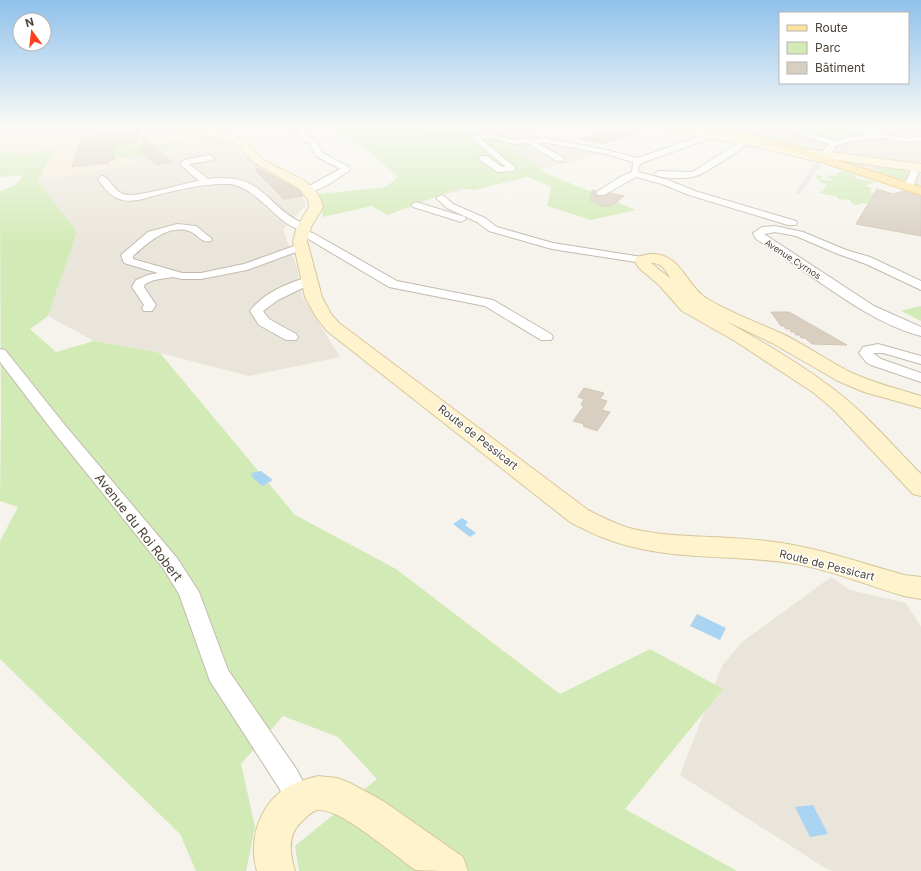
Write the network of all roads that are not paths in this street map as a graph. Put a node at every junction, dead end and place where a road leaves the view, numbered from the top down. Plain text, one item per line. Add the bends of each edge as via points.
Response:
1 (186, 166) edge
2 (267, 166) edge
3 (340, 166) edge
4 (494, 166) edge
5 (510, 166) edge
6 (636, 166) edge
7 (709, 166) edge
8 (845, 166) edge
9 (897, 166) edge
10 (918, 168) edge
11 (635, 174) junction
12 (102, 178) dead end
13 (206, 182) junction
14 (908, 187) junction
15 (307, 190) junction
16 (921, 191) edge
17 (600, 193) dead end
18 (441, 198) dead end
19 (416, 205) dead end
20 (792, 223) dead end
21 (493, 229) junction
22 (302, 236) junction
23 (207, 239) dead end
24 (642, 260) junction
25 (176, 275) junction
26 (309, 281) junction
27 (186, 284) dead end
28 (921, 286) edge
29 (138, 287) junction
30 (148, 308) dead end
31 (921, 332) edge
32 (291, 337) dead end
33 (546, 337) dead end
34 (0, 353) edge
35 (921, 360) edge
36 (921, 378) edge
37 (921, 402) edge
38 (921, 488) edge
39 (921, 588) edge
40 (299, 800) junction
41 (276, 871) edge
42 (449, 871) edge

1 - 13 street
2 - 15 street via 300,183
3 - 15 street via 346,169
4 - 5 street via 500,170 511,169
6 - 11 street
7 - 11 street via 684,176
8 - 14 main road
9 - 10 street
10 - 14 street
11 - 17 street
11 - 20 street
12 - 13 street via 123,197 141,196
13 - 22 street via 246,184 293,224
14 - 16 main road
15 - 22 street via 316,207
18 - 21 street via 450,206 481,220
19 - 21 street
21 - 24 street via 552,246
22 - 25 street via 294,248 248,267 201,276
22 - 26 street, Route de Pessicart
22 - 33 street via 309,235 394,284 489,303
23 - 25 street via 192,228 177,227 152,234 127,255 128,261
24 - 37 street via 654,258 670,264 688,292 702,303 772,336 832,370 872,388
24 - 38 street via 644,265 665,282 688,307 741,337 821,389
25 - 29 street via 152,277 140,282
26 - 32 street via 275,296 256,311 264,322
26 - 39 street, Route de Pessicart via 317,308 333,327 594,525 631,539 658,544 791,554
27 - 29 street
28 - 31 street, Avenue Cyrnos via 876,264 799,234 770,229 758,233 760,237 793,256 877,314
29 - 30 street via 150,305
34 - 40 street, Avenue du Roi Robert via 170,563 189,592 218,674 288,779
35 - 36 street via 878,348 866,353 876,362
40 - 41 street via 284,814 276,828 272,842 272,858
40 - 42 street via 318,792 338,795 370,814

